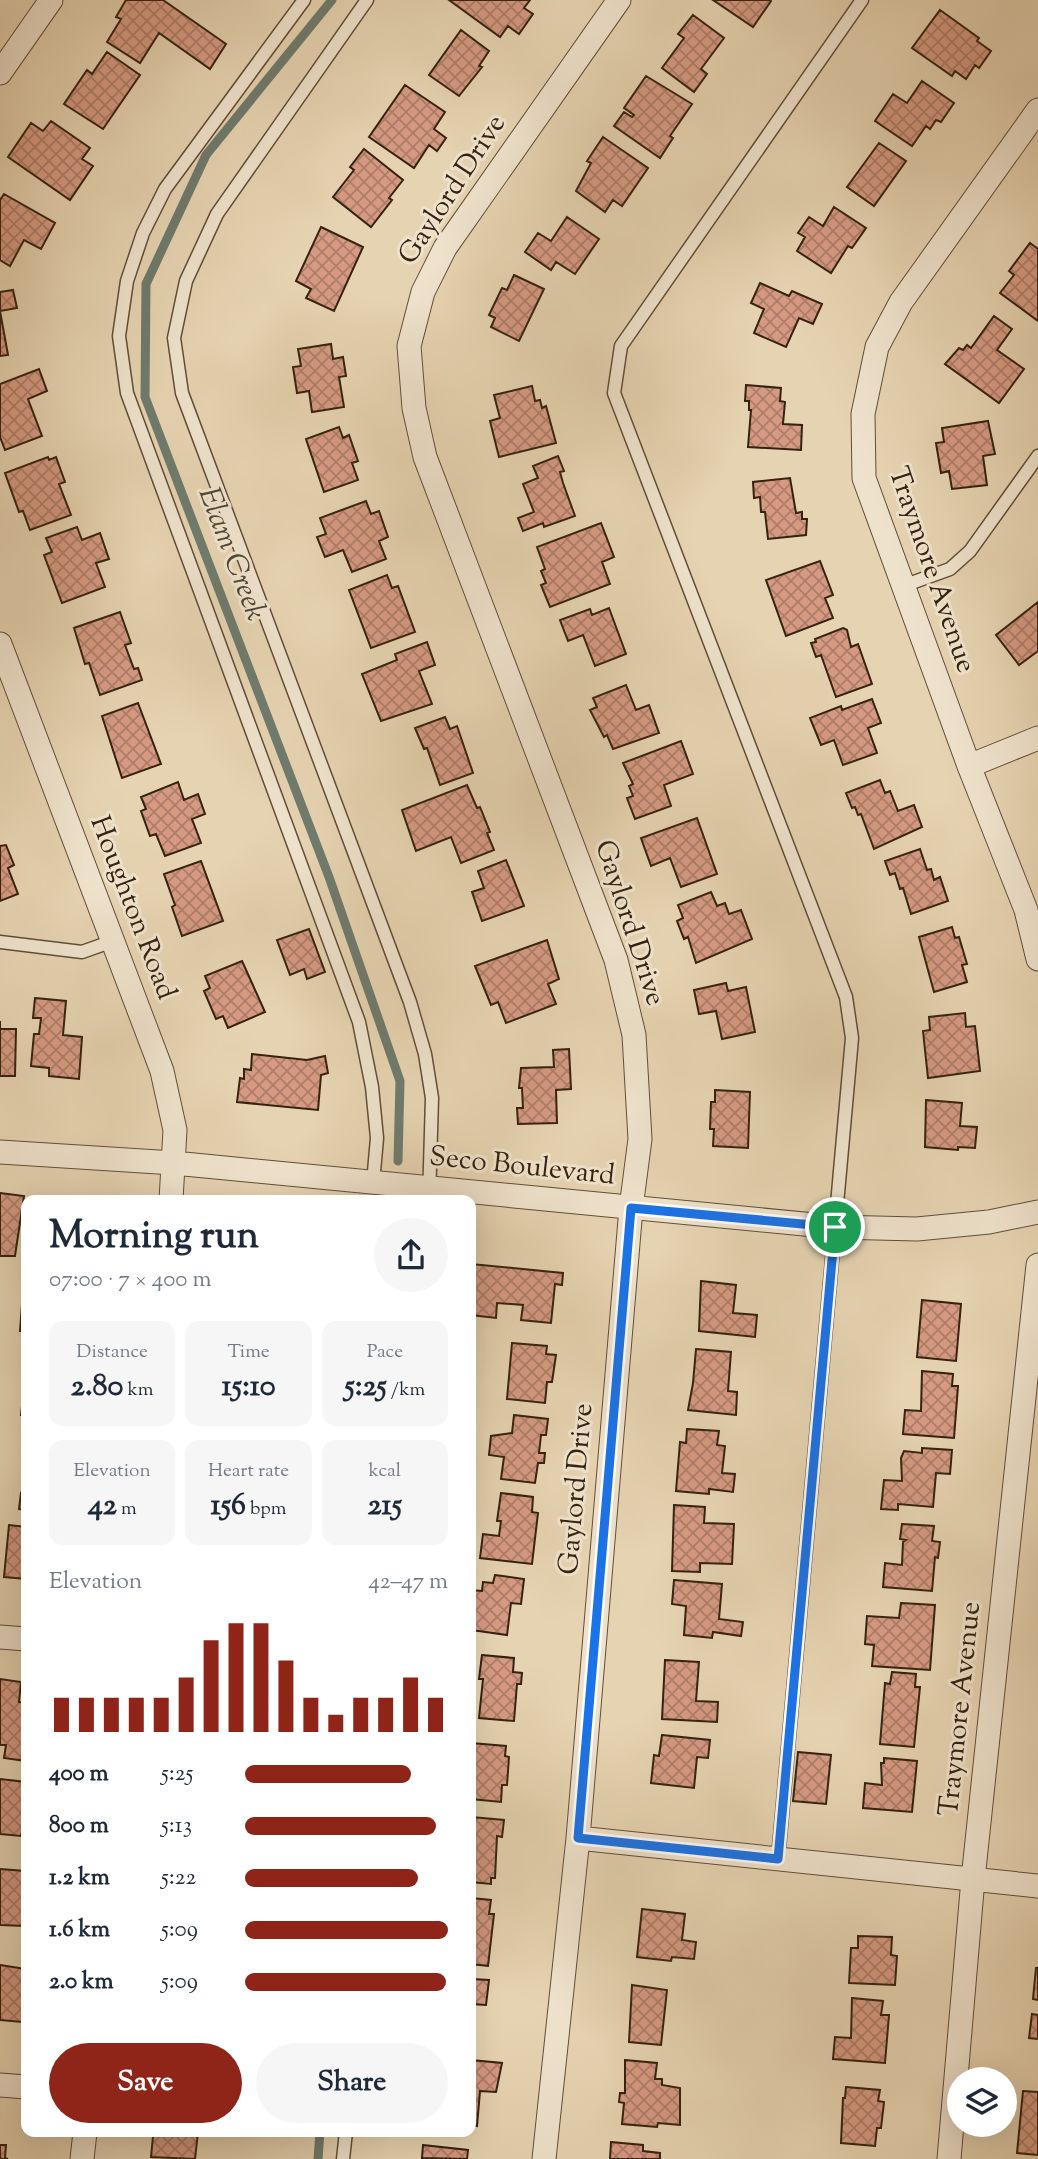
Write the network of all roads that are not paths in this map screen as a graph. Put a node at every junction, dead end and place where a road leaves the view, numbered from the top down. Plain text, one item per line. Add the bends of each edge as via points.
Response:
1 (51, 0) edge
2 (304, 0) edge
3 (367, 0) edge
4 (619, 0) edge
5 (862, 0) edge
6 (0, 74) edge
7 (1038, 110) edge
8 (1038, 456) edge
9 (903, 586) junction
10 (0, 644) edge
11 (6, 678) edge
12 (1038, 738) edge
13 (969, 765) junction
14 (113, 941) junction
15 (0, 942) edge
16 (1038, 959) edge
17 (0, 1152) edge
18 (174, 1163) junction
19 (373, 1183) junction
20 (429, 1194) edge
21 (171, 1195) edge
22 (476, 1197) edge
23 (631, 1208) junction
24 (1038, 1212) edge
25 (835, 1227) junction
26 (1038, 1265) edge
27 (0, 1637) edge
28 (21, 1639) edge
29 (578, 1838) junction
30 (778, 1859) junction
31 (973, 1879) junction
32 (1038, 1886) edge
33 (0, 2085) edge
34 (21, 2087) edge
35 (84, 2137) edge
36 (345, 2137) edge
37 (82, 2159) edge
38 (343, 2159) edge
39 (544, 2159) edge
40 (949, 2159) edge

1 - 6 street
2 - 19 lane via 164,189 127,281 119,336 127,393 359,1022 377,1138
3 - 20 lane via 217,214 186,281 174,338 182,393 410,1002 432,1098
4 - 23 street, Gaylord Drive via 445,248 423,292 409,346 414,408 425,457 617,960 634,1035 640,1139
5 - 25 lane via 621,346 614,393 846,997 852,1038
7 - 9 street, Traymore Avenue via 901,302 877,347 863,414 864,478
8 - 9 lane via 970,551 950,569
9 - 13 street, Traymore Avenue
10 - 11 street, Houghton Road
11 - 14 street, Houghton Road
12 - 13 street
13 - 16 street, Traymore Avenue via 1026,910
14 - 15 lane via 82,952
14 - 18 street, Houghton Road via 165,1080 175,1130
17 - 18 street, Seco Boulevard
18 - 19 street, Seco Boulevard
18 - 21 street, Houghton Road
19 - 20 street, Seco Boulevard
22 - 23 street, Seco Boulevard
23 - 25 street, Seco Boulevard
23 - 29 street, Gaylord Drive
24 - 25 street, Seco Boulevard via 917,1229
25 - 30 lane
26 - 31 street, Traymore Avenue
27 - 28 street
29 - 30 street
29 - 39 street, Gaylord Drive
30 - 31 street
31 - 32 street
31 - 40 street, Traymore Avenue
33 - 34 street
35 - 37 street
36 - 38 lane

